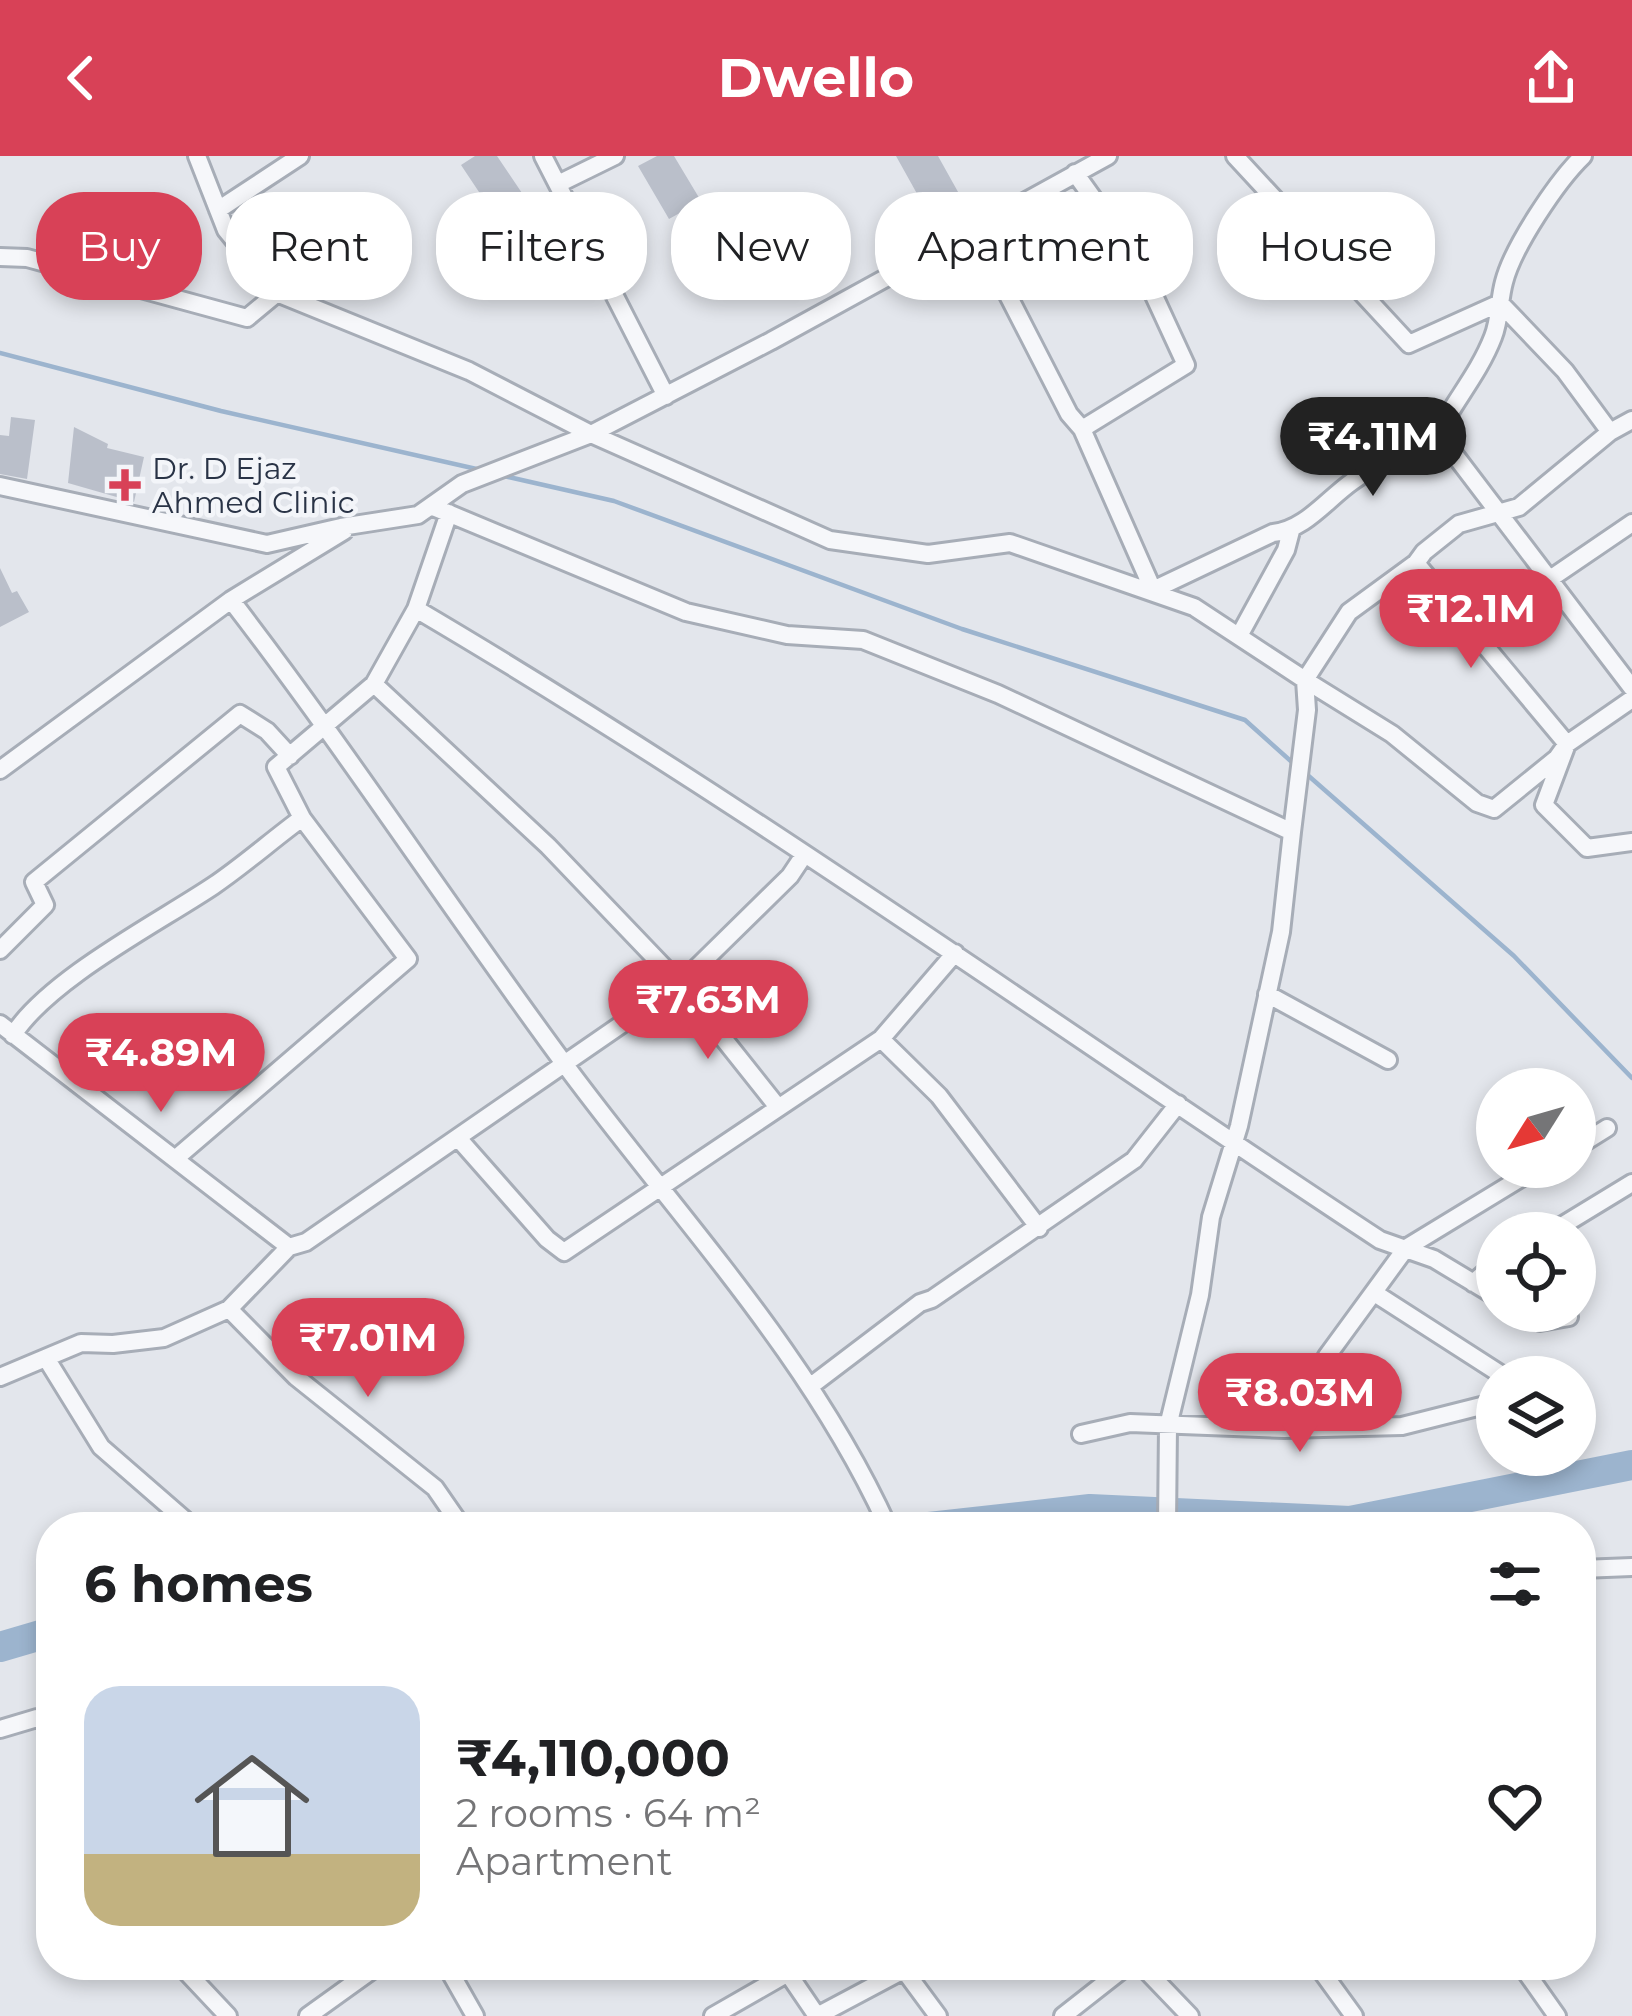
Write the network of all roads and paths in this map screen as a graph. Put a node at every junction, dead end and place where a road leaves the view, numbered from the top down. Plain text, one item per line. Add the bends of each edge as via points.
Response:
1 (197, 156) edge
2 (300, 156) edge
3 (543, 156) edge
4 (615, 156) edge
5 (1108, 156) edge
6 (1235, 156) edge
7 (1582, 156) edge
8 (1076, 173) junction
9 (558, 184) junction
10 (1040, 192) edge
11 (218, 210) junction
12 (226, 230) edge
13 (0, 257) edge
14 (875, 281) edge
15 (269, 300) edge
16 (294, 300) edge
17 (1011, 300) edge
18 (1500, 303) junction
19 (666, 396) junction
20 (1632, 421) edge
21 (1082, 428) junction
22 (1610, 432) junction
23 (1438, 433) junction
24 (591, 434) junction
25 (0, 486) edge
26 (431, 506) junction
27 (1496, 512) junction
28 (449, 513) junction
29 (1632, 523) edge
30 (354, 525) junction
31 (1291, 531) junction
32 (1416, 563) junction
33 (1547, 581) junction
34 (1153, 590) junction
35 (231, 600) junction
36 (416, 610) junction
37 (1238, 636) junction
38 (1305, 680) junction
39 (374, 684) junction
40 (1632, 688) edge
41 (1632, 699) edge
42 (328, 726) junction
43 (1567, 745) junction
44 (290, 755) junction
45 (0, 770) edge
46 (302, 818) junction
47 (1292, 832) junction
48 (1632, 842) edge
49 (804, 855) junction
50 (2, 945) edge
51 (955, 953) junction
52 (680, 984) junction
53 (1267, 994) junction
54 (7, 1029) edge
55 (881, 1039) junction
56 (1388, 1060) dead end
57 (566, 1065) junction
58 (1178, 1104) junction
59 (777, 1106) junction
60 (1607, 1128) dead end
61 (1596, 1135) edge
62 (458, 1138) junction
63 (1234, 1144) junction
64 (175, 1159) junction
65 (1632, 1183) edge
66 (1505, 1188) edge
67 (661, 1190) junction
68 (1584, 1212) edge
69 (1039, 1228) junction
70 (289, 1247) junction
71 (1406, 1248) junction
72 (1476, 1280) edge
73 (1473, 1283) junction
74 (1476, 1285) edge
75 (1376, 1294) junction
76 (229, 1309) junction
77 (46, 1358) junction
78 (1476, 1358) edge
79 (0, 1377) edge
80 (812, 1384) junction
81 (1476, 1407) edge
82 (1168, 1426) junction
83 (1285, 1429) junction
84 (1082, 1434) dead end
85 (176, 1512) edge
86 (452, 1512) edge
87 (880, 1512) edge
88 (1167, 1512) edge
89 (1632, 1567) edge
90 (1596, 1568) edge
91 (36, 1718) edge
92 (0, 1729) edge
93 (194, 1980) edge
94 (358, 1980) edge
95 (455, 1980) edge
96 (768, 1980) edge
97 (792, 1980) edge
98 (886, 1980) edge
99 (916, 1980) edge
100 (1109, 1980) edge
101 (1155, 1980) edge
102 (1328, 1980) edge
103 (1532, 1980) edge
104 (229, 2016) edge
105 (308, 2016) edge
106 (475, 2016) edge
107 (713, 2016) edge
108 (817, 2016) edge
109 (938, 2016) edge
110 (1064, 2016) edge
111 (1190, 2016) edge
112 (1354, 2016) edge
113 (1557, 2016) edge

1 - 11 street
2 - 11 street
3 - 9 street
4 - 9 street
5 - 8 street
6 - 18 street via 1409,344
7 - 18 street via 1559,178 1505,277
8 - 10 street
8 - 21 street via 1138,262 1186,365
9 - 19 street
11 - 12 street
13 - 15 street via 248,318
14 - 19 street
16 - 24 street via 469,370
17 - 21 street
18 - 22 street
18 - 23 street via 1495,333
19 - 24 street
20 - 22 street
21 - 34 street
22 - 27 street via 1520,507
23 - 27 street
23 - 31 street via 1352,481
24 - 26 street via 462,484
24 - 34 street via 830,540 928,554 1010,543
25 - 30 street via 268,544
26 - 28 street
26 - 30 street
27 - 32 street via 1459,524
27 - 33 street
28 - 36 street
28 - 47 street via 686,613 787,635 863,640
29 - 33 street
30 - 35 street
31 - 34 street
31 - 37 street
32 - 38 street via 1349,612
32 - 43 street
33 - 40 street
34 - 37 street
35 - 42 street
35 - 45 street
36 - 39 street
36 - 49 street
37 - 38 street
38 - 43 street via 1494,809
38 - 47 street
39 - 42 street
39 - 52 street via 548,846
41 - 43 street
42 - 44 street
42 - 57 street
43 - 48 street via 1544,805 1587,848
44 - 46 street via 276,766
44 - 50 street via 240,715 34,882 45,905
46 - 54 street
46 - 64 street via 408,958
47 - 53 street
49 - 51 street
49 - 52 street
51 - 55 street
51 - 58 street
52 - 57 street
52 - 59 street
53 - 56 street
53 - 63 street
54 - 64 street
55 - 59 street
55 - 69 street via 939,1096
57 - 62 street
57 - 67 street
58 - 63 street
58 - 69 street via 1134,1160
59 - 67 street
60 - 61 street
62 - 67 street via 564,1252
62 - 70 street
63 - 71 street via 1380,1240
63 - 82 street
64 - 70 street
65 - 68 street
66 - 71 street
67 - 80 street
69 - 80 street
70 - 76 street
71 - 73 street
71 - 75 street
72 - 73 street
73 - 74 street
75 - 78 street
75 - 83 street
76 - 77 street via 164,1338 81,1343
76 - 86 street via 296,1377 436,1488
77 - 79 street
77 - 85 street via 101,1447
80 - 87 street
81 - 83 street via 1402,1426
82 - 83 street
82 - 84 street via 1130,1423
82 - 88 street
89 - 90 street
91 - 92 street
93 - 104 street
94 - 105 street
95 - 106 street
96 - 107 street
97 - 108 street
98 - 108 street
99 - 109 street
100 - 110 street
101 - 111 street
102 - 112 street
103 - 113 street

